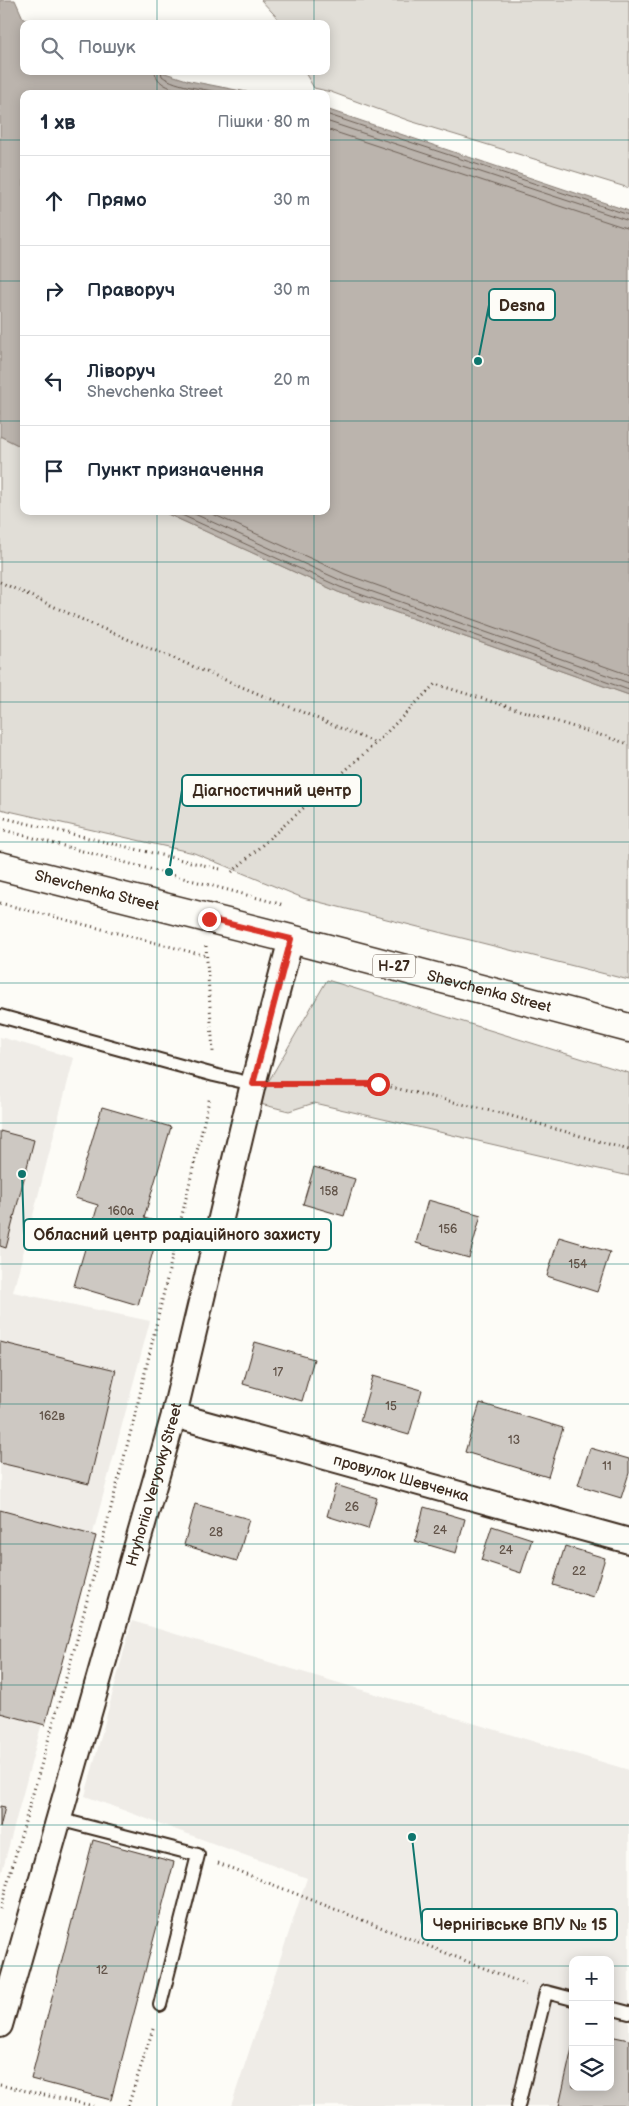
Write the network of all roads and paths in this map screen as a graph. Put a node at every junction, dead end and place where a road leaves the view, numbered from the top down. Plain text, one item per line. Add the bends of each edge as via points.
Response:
1 (0, 582) edge
2 (376, 743) junction
3 (629, 744) edge
4 (0, 817) edge
5 (0, 866) edge
6 (220, 869) dead end
7 (232, 872) dead end
8 (0, 903) edge
9 (206, 938) dead end
10 (291, 939) junction
11 (207, 956) junction
12 (0, 1016) edge
13 (629, 1028) edge
14 (214, 1075) junction
15 (253, 1084) junction
16 (629, 1150) edge
17 (174, 1415) junction
18 (629, 1541) edge
19 (58, 1819) junction
20 (198, 1855) junction
21 (0, 1909) edge
22 (546, 1992) junction
23 (569, 1998) edge
24 (160, 2006) joint
25 (614, 2009) edge
26 (629, 2013) edge
27 (0, 2025) edge
28 (0, 2085) edge
29 (93, 2106) edge
30 (128, 2106) edge
31 (518, 2106) edge

1 - 2 path via 94,625
2 - 3 path via 436,684
2 - 7 path
4 - 6 path
5 - 10 main road, Shevchenka Street / Н-27
8 - 11 path
9 - 11 path
10 - 13 main road, Shevchenka Street / Н-27
10 - 15 street, Hryhoriia Veryovky Street
11 - 14 path
12 - 14 lane
14 - 15 lane
14 - 21 path via 130,1434 76,1642
15 - 16 path via 378,1084 508,1115
15 - 17 street, Hryhoriia Veryovky Street
17 - 18 street, провулок Шевченка
17 - 19 street, Hryhoriia Veryovky Street
19 - 20 lane
19 - 27 street, Hryhoriia Veryovky Street
20 - 22 path
20 - 24 lane
22 - 23 lane
22 - 31 lane
24 - 30 path
25 - 26 lane
28 - 29 path

